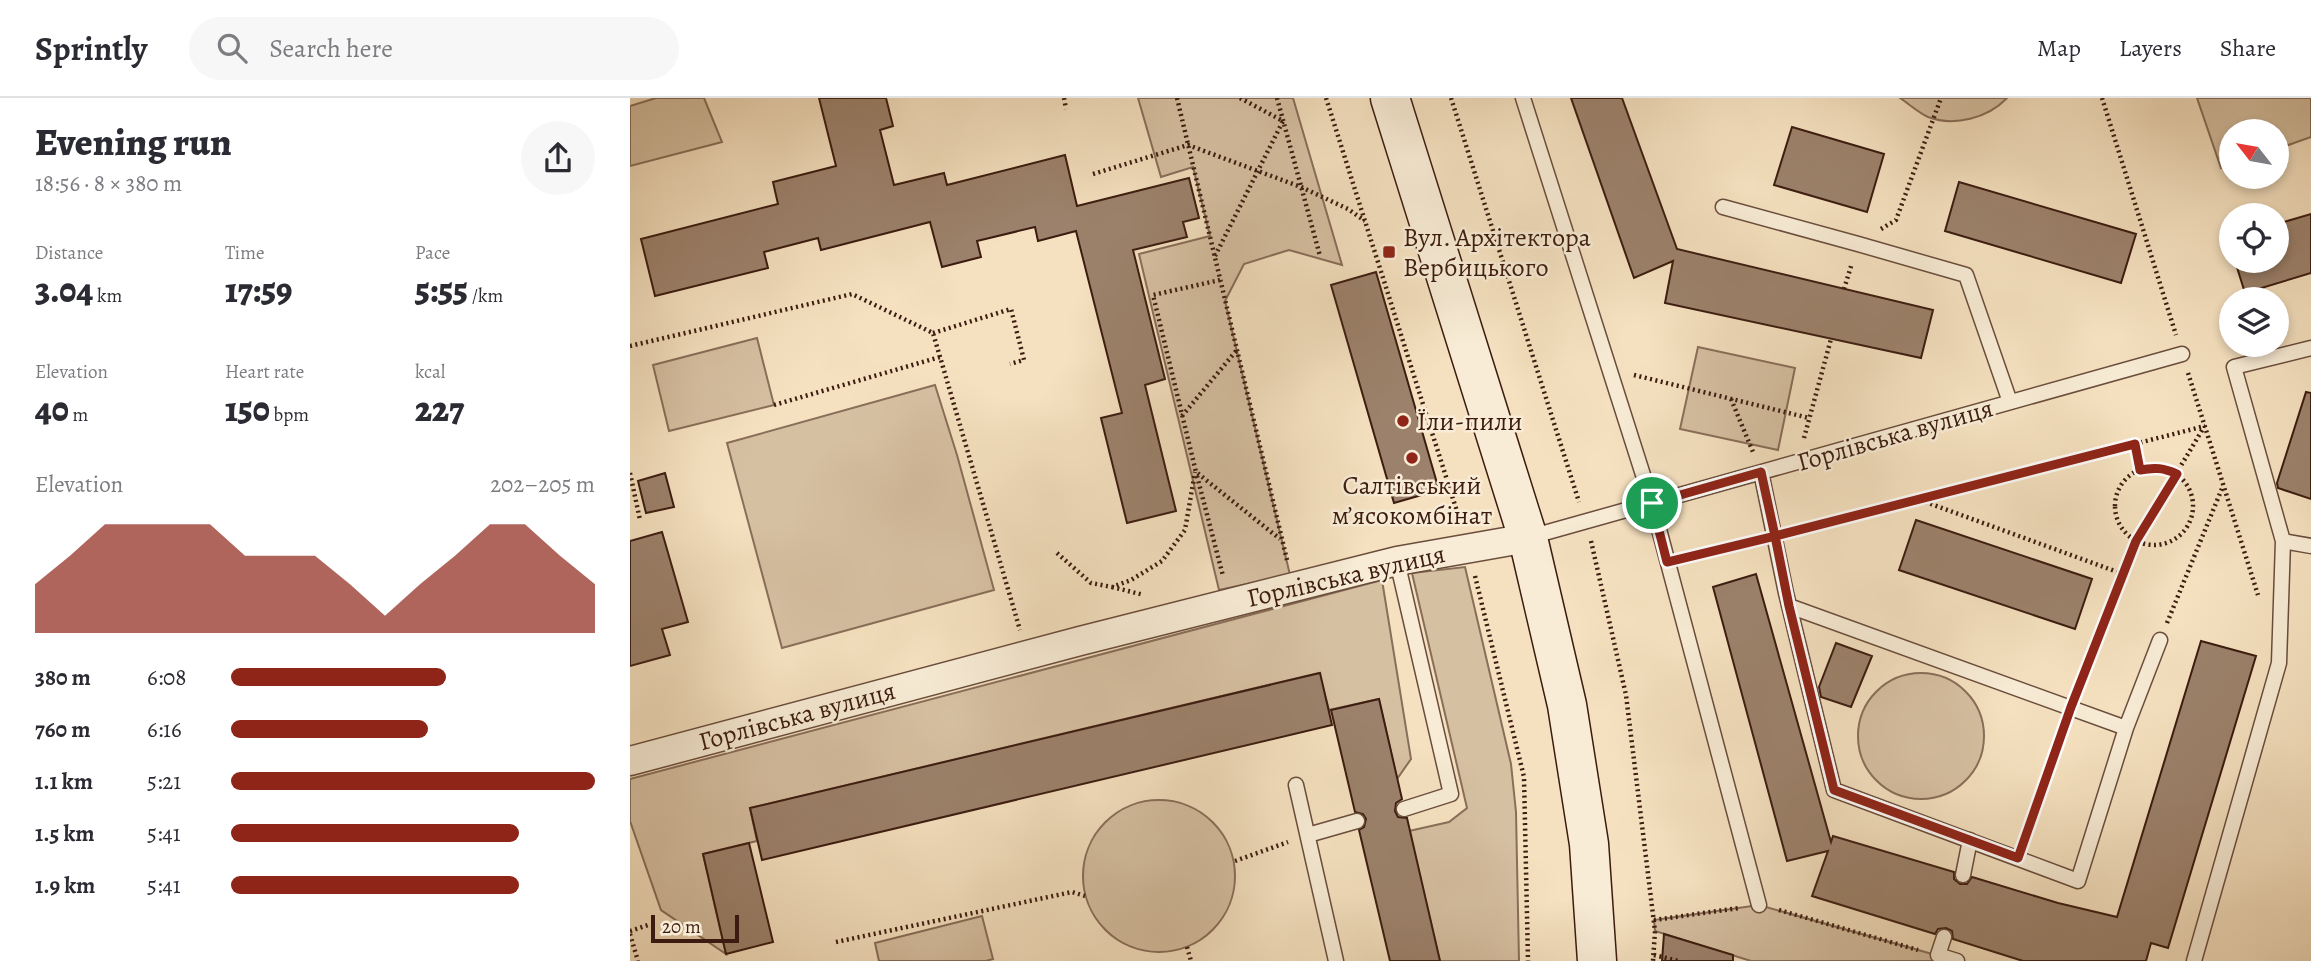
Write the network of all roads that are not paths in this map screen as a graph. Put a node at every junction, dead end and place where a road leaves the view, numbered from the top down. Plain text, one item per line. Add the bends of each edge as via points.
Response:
1 (1390, 98) edge
2 (1523, 98) edge
3 (1723, 207) dead end
4 (2311, 348) edge
5 (2182, 354) road end
6 (2010, 402) junction
7 (1761, 472) junction
8 (1652, 503) junction
9 (1528, 538) junction
10 (2283, 541) junction
11 (2311, 546) edge
12 (1398, 561) junction
13 (1789, 606) junction
14 (2160, 640) road end
15 (2126, 728) junction
16 (630, 761) edge
17 (1296, 785) dead end
18 (1404, 808) dead end
19 (1357, 821) dead end
20 (1308, 835) junction
21 (1969, 840) junction
22 (1963, 875) dead end
23 (1759, 905) road end
24 (1944, 937) dead end
25 (1336, 961) edge
26 (1597, 961) edge
27 (1957, 961) edge
28 (2194, 961) edge

1 - 9 street
2 - 8 lane
3 - 6 lane via 1966,275
4 - 10 lane via 2234,367
5 - 6 lane, Горлівська вулиця
6 - 7 lane, Горлівська вулиця
7 - 8 lane, Горлівська вулиця
7 - 13 lane
8 - 9 lane, Горлівська вулиця
8 - 23 lane
9 - 12 street, Горлівська вулиця
9 - 26 street via 1567,705 1589,844
10 - 11 lane
10 - 28 lane via 2279,663
12 - 16 street, Горлівська вулиця
12 - 18 lane via 1451,794
13 - 15 lane
13 - 21 lane via 1834,790
14 - 15 lane
15 - 21 lane via 2078,881
17 - 20 lane
19 - 20 lane
20 - 25 lane
21 - 22 lane
24 - 27 lane via 1938,955

